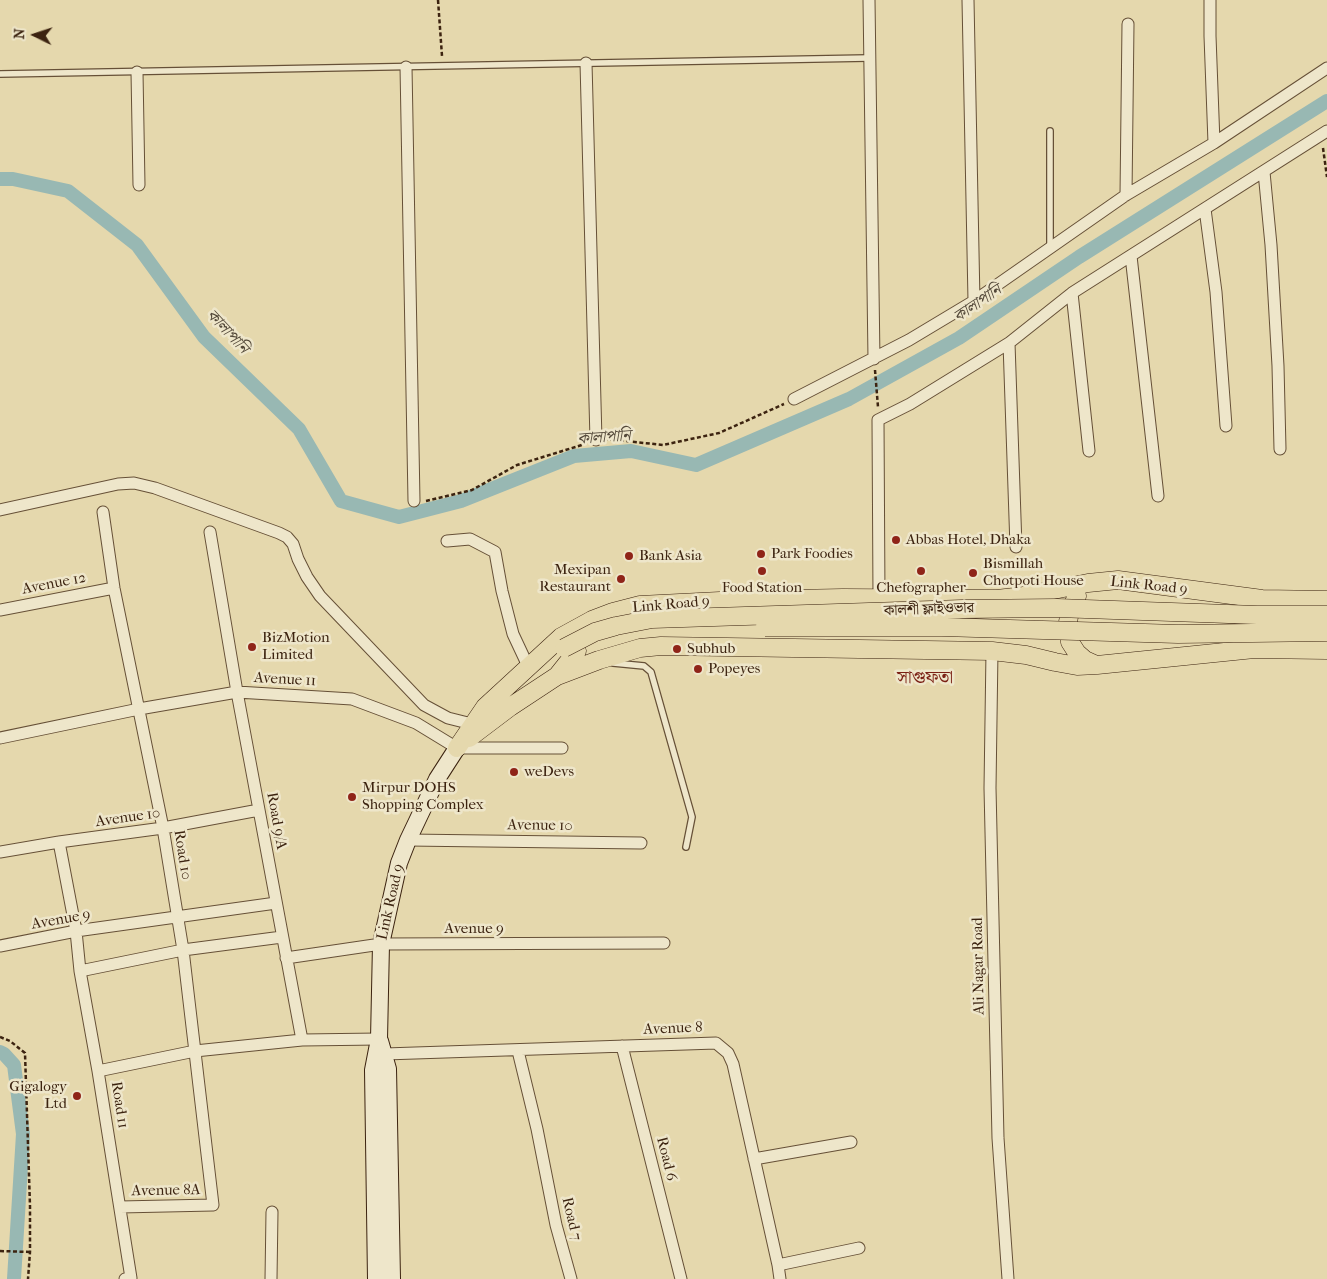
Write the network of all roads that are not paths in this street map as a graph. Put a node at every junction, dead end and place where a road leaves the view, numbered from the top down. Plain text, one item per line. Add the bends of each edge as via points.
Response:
1 (868, 0) edge
2 (968, 0) edge
3 (1210, 0) edge
4 (1128, 24) dead end
5 (868, 58) junction
6 (586, 64) junction
7 (406, 67) junction
8 (1327, 68) edge
9 (137, 72) junction
10 (0, 74) edge
11 (1050, 131) dead end
12 (1324, 133) edge
13 (1214, 143) junction
14 (1264, 172) junction
15 (139, 185) dead end
16 (1126, 195) junction
17 (1206, 209) junction
18 (1050, 248) junction
19 (1131, 256) junction
20 (1072, 294) junction
21 (974, 301) junction
22 (1009, 343) junction
23 (874, 364) junction
24 (794, 399) road end
25 (1226, 426) dead end
26 (596, 440) road end
27 (1280, 449) dead end
28 (1089, 451) dead end
29 (1158, 496) dead end
30 (414, 501) road end
31 (0, 510) edge
32 (103, 512) dead end
33 (210, 532) dead end
34 (447, 541) dead end
35 (1016, 547) dead end
36 (1088, 582) junction
37 (114, 588) junction
38 (879, 598) junction
39 (1327, 600) edge
40 (0, 610) edge
41 (1327, 616) edge
42 (1327, 632) edge
43 (570, 650) junction
44 (1327, 650) edge
45 (992, 651) junction
46 (599, 660) junction
47 (533, 662) junction
48 (1097, 665) junction
49 (557, 676) junction
50 (237, 692) junction
51 (139, 709) junction
52 (472, 724) junction
53 (0, 738) edge
54 (457, 748) junction
55 (562, 748) dead end
56 (259, 810) junction
57 (163, 828) junction
58 (408, 840) junction
59 (59, 842) junction
60 (641, 843) dead end
61 (686, 848) dead end
62 (0, 852) edge
63 (276, 903) junction
64 (176, 917) junction
65 (76, 931) junction
66 (282, 937) junction
67 (664, 942) dead end
68 (381, 944) junction
69 (0, 946) edge
70 (183, 950) junction
71 (286, 958) junction
72 (80, 971) junction
73 (302, 1040) junction
74 (382, 1046) junction
75 (622, 1046) junction
76 (195, 1051) junction
77 (518, 1051) junction
78 (98, 1071) junction
79 (851, 1142) dead end
80 (754, 1159) junction
81 (213, 1205) joint
82 (120, 1207) junction
83 (272, 1212) dead end
84 (859, 1248) dead end
85 (778, 1265) junction
86 (125, 1279) edge
87 (271, 1279) edge
88 (376, 1279) edge
89 (392, 1279) edge
90 (572, 1279) edge
91 (680, 1279) edge
92 (780, 1279) edge
93 (1008, 1279) edge

1 - 5 street
2 - 21 street
3 - 13 street
4 - 16 street
5 - 6 lane
5 - 23 street
6 - 7 lane
6 - 26 street
7 - 9 lane
7 - 30 street
8 - 13 street
9 - 10 lane
9 - 15 street
11 - 18 lane
12 - 14 street
13 - 16 street
14 - 17 street
14 - 27 street via 1278,366
16 - 18 street
17 - 19 street
17 - 25 street
18 - 21 street
19 - 20 street
19 - 29 street
20 - 22 street
20 - 28 street
21 - 23 street
22 - 35 street
22 - 38 street via 878,420
23 - 24 street
31 - 52 street via 134,483 279,533 293,544 306,577 320,596 424,705 448,718
32 - 37 street, Road 10
33 - 50 street, Road 9/A
34 - 47 street via 470,539 495,552 513,634
36 - 38 main road, Link Road 9 via 997,599
36 - 39 main road, Link Road 9 via 1118,580 1262,599
36 - 48 main road via 1070,611 1069,635 1076,652
37 - 40 street, Avenue 12
37 - 51 street, Road 10
38 - 47 main road, Link Road 9 via 640,605 592,620 561,637
41 - 43 main road, কালশী ফ্লাইওভার, bridge via 1057,608 652,620 595,632
42 - 43 main road, bridge via 1178,634 942,627 664,627 607,637
43 - 47 main road, কালশী ফ্লাইওভার
43 - 49 main road
44 - 48 main road, Link Road 9 via 1254,649
45 - 46 main road, Link Road 9 via 661,646 640,648
45 - 48 main road, Link Road 9 via 1077,666
45 - 93 street, Ali Nagar Road via 990,798 998,1138
46 - 49 main road, Link Road 9
46 - 61 lane via 644,666 651,672 692,817
47 - 52 main road, Link Road 9 via 485,707
49 - 54 main road, Link Road 9
50 - 51 street, Avenue 11
50 - 54 street, Avenue 11 via 352,699 416,723
50 - 56 street, Road 9/A
51 - 53 street, Avenue 11
51 - 57 street, Road 10
52 - 54 main road, Link Road 9
54 - 55 street
54 - 58 main road, Link Road 9 via 436,779
56 - 57 street, Avenue 10
56 - 63 street, Road 9/A
57 - 59 street, Avenue 10
57 - 64 street, Road 10
58 - 60 street, Avenue 10
58 - 68 main road, Link Road 9
59 - 62 street, Avenue 10
59 - 65 street, Road 11
63 - 64 street, Avenue 9
63 - 66 street, Road 9/A
64 - 65 street, Avenue 9
64 - 70 street, Road 10
65 - 69 street, Avenue 9
65 - 72 street, Road 11
66 - 70 street
66 - 71 street, Road 9/A
67 - 68 street, Avenue 9
68 - 71 street, Avenue 9
68 - 74 main road, Link Road 9
70 - 72 street
70 - 76 street, Road 10
71 - 73 street, Road 9/A
72 - 78 street, Road 11
73 - 74 street
73 - 76 street
74 - 77 street, Avenue 8
74 - 88 main road, Link Road 9 via 373,1070
74 - 89 main road, Link Road 9 via 388,1069
75 - 77 street, Avenue 8
75 - 80 street, Avenue 8 via 704,1042 721,1046 733,1064
75 - 91 street, Road 6
76 - 78 street
76 - 81 street, Road 10
77 - 90 street, Road 7 via 556,1225
78 - 82 street, Road 11
79 - 80 street
80 - 85 street, Avenue 8
81 - 82 street, Avenue 8A
82 - 86 street, Road 11 via 131,1278
83 - 87 street
84 - 85 street
85 - 92 street, Avenue 8

